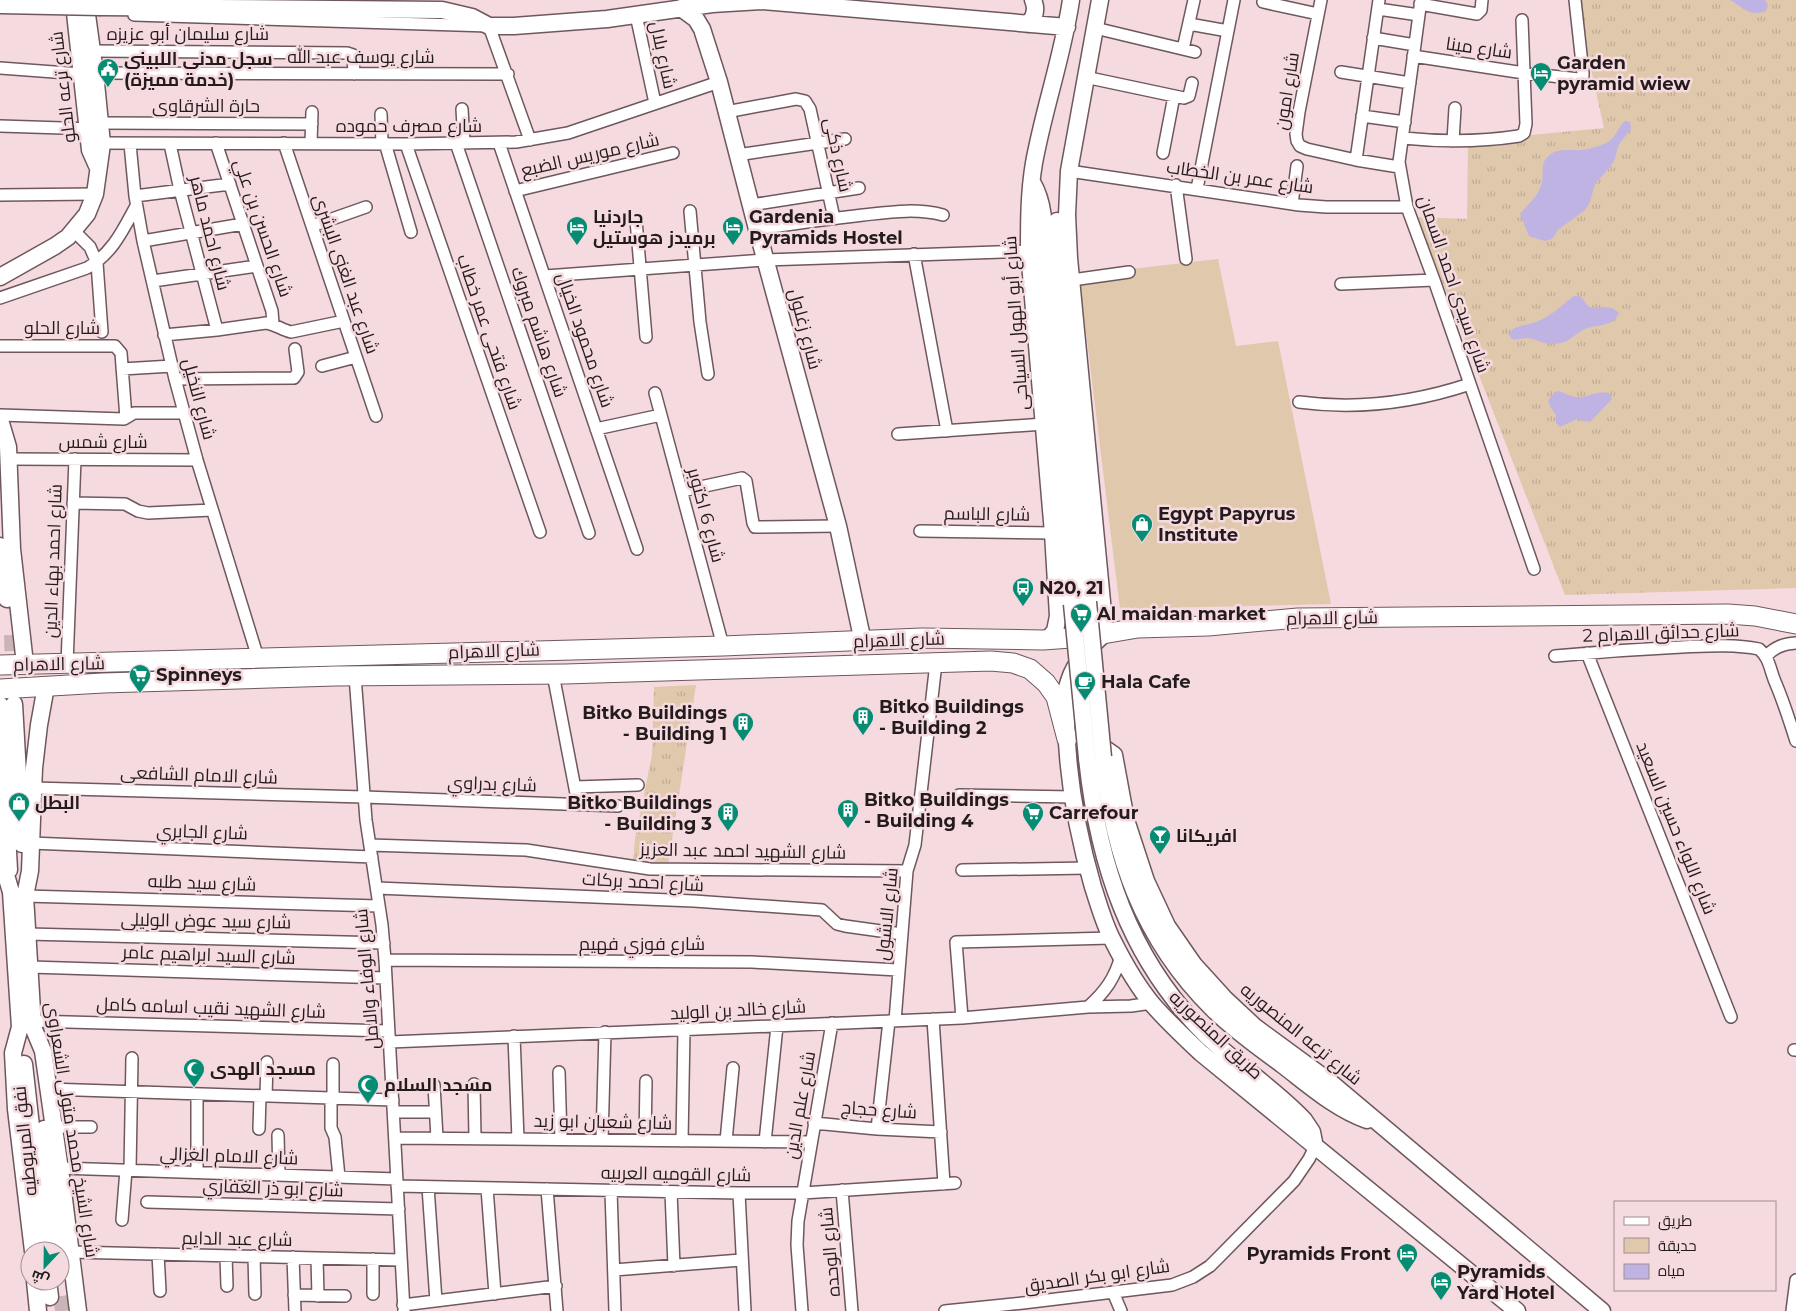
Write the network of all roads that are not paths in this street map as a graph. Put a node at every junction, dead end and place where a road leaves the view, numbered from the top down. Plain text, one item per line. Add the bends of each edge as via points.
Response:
1 (1033, 0) edge
2 (1071, 0) edge
3 (1100, 0) edge
4 (1194, 0) edge
5 (1234, 0) edge
6 (1321, 0) edge
7 (1482, 0) edge
8 (1575, 0) edge
9 (1263, 2) dead end
10 (712, 4) junction
11 (0, 5) edge
12 (1379, 5) edge
13 (1420, 6) edge
14 (84, 7) edge
15 (681, 8) junction
16 (0, 11) edge
17 (1318, 14) junction
18 (636, 15) junction
19 (1522, 20) dead end
20 (1028, 24) junction
21 (1189, 24) junction
22 (489, 26) junction
23 (1067, 27) junction
24 (1094, 28) junction
25 (702, 29) junction
26 (1228, 31) junction
27 (1374, 38) junction
28 (1183, 49) junction
29 (1414, 50) junction
30 (92, 51) junction
31 (1195, 52) dead end
32 (0, 68) edge
33 (1341, 72) dead end
34 (1524, 72) junction
35 (88, 74) junction
36 (354, 74) junction
37 (508, 74) junction
38 (1368, 76) junction
39 (1086, 77) junction
40 (719, 82) junction
41 (1192, 83) dead end
42 (1410, 83) junction
43 (1174, 96) junction
44 (655, 103) junction
45 (1455, 108) dead end
46 (462, 109) dead end
47 (726, 112) junction
48 (381, 114) dead end
49 (1362, 116) junction
50 (1405, 122) junction
51 (0, 126) edge
52 (96, 134) junction
53 (1402, 138) junction
54 (845, 139) dead end
55 (530, 140) junction
56 (1453, 141) junction
57 (216, 143) junction
58 (284, 143) junction
59 (311, 143) junction
60 (460, 143) junction
61 (499, 143) junction
62 (130, 144) junction
63 (170, 144) junction
64 (384, 144) junction
65 (406, 144) junction
66 (818, 144) junction
67 (673, 153) dead end
68 (1163, 153) dead end
69 (737, 155) junction
70 (1356, 160) junction
71 (1297, 166) dead end
72 (1399, 167) junction
73 (1070, 171) junction
74 (1031, 180) junction
75 (230, 184) junction
76 (1176, 185) junction
77 (859, 188) dead end
78 (1197, 189) junction
79 (180, 190) junction
80 (515, 191) junction
81 (828, 192) junction
82 (95, 194) junction
83 (0, 195) edge
84 (136, 201) junction
85 (1292, 204) junction
86 (751, 205) junction
87 (366, 207) dead end
88 (1407, 207) junction
89 (690, 211) dead end
90 (943, 215) dead end
91 (834, 218) junction
92 (636, 220) dead end
93 (243, 224) junction
94 (312, 226) junction
95 (757, 229) junction
96 (74, 231) junction
97 (410, 232) dead end
98 (191, 233) junction
99 (143, 241) junction
100 (1028, 251) junction
101 (914, 254) junction
102 (1186, 259) dead end
103 (765, 260) junction
104 (97, 262) junction
105 (695, 265) junction
106 (257, 266) junction
107 (640, 269) junction
108 (1129, 272) dead end
109 (202, 274) junction
110 (545, 276) junction
111 (0, 277) edge
112 (1072, 280) junction
113 (1434, 280) junction
114 (153, 282) junction
115 (1341, 284) dead end
116 (0, 298) edge
117 (344, 321) junction
118 (273, 324) junction
119 (217, 330) junction
120 (102, 332) dead end
121 (164, 335) junction
122 (646, 337) dead end
123 (0, 346) edge
124 (295, 349) dead end
125 (356, 357) junction
126 (172, 366) junction
127 (322, 366) dead end
128 (122, 369) junction
129 (708, 374) dead end
130 (175, 379) junction
131 (1470, 384) junction
132 (655, 393) dead end
133 (1299, 402) dead end
134 (184, 413) junction
135 (0, 415) edge
136 (661, 415) junction
137 (376, 416) dead end
138 (126, 418) junction
139 (0, 420) edge
140 (1044, 424) junction
141 (596, 429) junction
142 (947, 431) junction
143 (898, 434) dead end
144 (8, 459) junction
145 (75, 459) junction
146 (197, 460) junction
147 (682, 491) junction
148 (73, 503) junction
149 (212, 510) junction
150 (838, 526) junction
151 (920, 531) dead end
152 (540, 532) dead end
153 (589, 533) dead end
154 (1053, 533) junction
155 (0, 546) edge
156 (638, 549) dead end
157 (1534, 570) dead end
158 (1058, 616) junction
159 (1796, 624) edge
160 (1105, 626) junction
161 (12, 636) tunnel mouth
162 (1043, 640) junction
163 (863, 642) junction
164 (1796, 643) edge
165 (723, 646) junction
166 (608, 648) junction
167 (566, 649) junction
168 (1587, 653) junction
169 (1554, 656) dead end
170 (1766, 656) junction
171 (258, 658) junction
172 (936, 663) junction
173 (25, 664) junction
174 (67, 664) junction
175 (0, 665) edge
176 (610, 672) junction
177 (559, 674) junction
178 (355, 676) junction
179 (46, 686) junction
180 (0, 689) edge
181 (7, 705) tunnel mouth
182 (1066, 739) junction
183 (1796, 741) edge
184 (1068, 759) junction
185 (638, 785) dead end
186 (575, 787) junction
187 (33, 788) junction
188 (959, 795) dead end
189 (364, 797) junction
190 (1073, 797) junction
191 (578, 804) junction
192 (618, 806) dead end
193 (31, 843) junction
194 (371, 851) junction
195 (0, 855) edge
196 (1088, 868) junction
197 (962, 870) dead end
198 (907, 871) junction
199 (377, 888) junction
200 (20, 893) junction
201 (379, 906) junction
202 (28, 934) junction
203 (902, 934) junction
204 (1111, 938) junction
205 (384, 943) junction
206 (1121, 956) junction
207 (385, 960) junction
208 (30, 967) junction
209 (898, 970) junction
210 (386, 978) junction
211 (1152, 1003) junction
212 (1088, 1007) junction
213 (1731, 1017) dead end
214 (962, 1018) junction
215 (933, 1019) junction
216 (892, 1021) junction
217 (832, 1023) junction
218 (28, 1025) junction
219 (778, 1026) junction
220 (684, 1030) junction
221 (605, 1032) junction
222 (389, 1036) junction
223 (514, 1036) junction
224 (132, 1058) dead end
225 (267, 1062) dead end
226 (333, 1064) dead end
227 (733, 1068) dead end
228 (559, 1072) dead end
229 (646, 1081) dead end
230 (474, 1084) dead end
231 (434, 1085) dead end
232 (48, 1089) junction
233 (132, 1092) junction
234 (197, 1094) junction
235 (263, 1096) junction
236 (332, 1098) junction
237 (393, 1100) junction
238 (394, 1112) junction
239 (435, 1112) junction
240 (814, 1123) junction
241 (1381, 1124) junction
242 (54, 1127) junction
243 (91, 1127) dead end
244 (259, 1128) dead end
245 (877, 1129) junction
246 (941, 1132) junction
247 (278, 1135) dead end
248 (395, 1138) junction
249 (437, 1138) junction
250 (475, 1138) junction
251 (518, 1139) junction
252 (561, 1139) junction
253 (602, 1140) junction
254 (645, 1140) junction
255 (682, 1141) junction
256 (726, 1141) junction
257 (765, 1142) junction
258 (811, 1142) junction
259 (1316, 1147) junction
260 (60, 1168) junction
261 (128, 1170) junction
262 (197, 1172) junction
263 (279, 1175) junction
264 (339, 1177) junction
265 (397, 1183) junction
266 (428, 1187) junction
267 (486, 1188) junction
268 (547, 1189) junction
269 (842, 1190) junction
270 (611, 1191) junction
271 (671, 1192) junction
272 (739, 1193) junction
273 (803, 1193) junction
274 (147, 1202) dead end
275 (399, 1209) junction
276 (122, 1220) dead end
277 (32, 1241) edge
278 (44, 1241) edge
279 (62, 1241) edge
280 (63, 1241) edge
281 (70, 1252) edge
282 (158, 1254) junction
283 (226, 1256) junction
284 (254, 1256) junction
285 (293, 1257) junction
286 (318, 1258) junction
287 (373, 1259) junction
288 (401, 1260) junction
289 (741, 1260) junction
290 (674, 1266) junction
291 (614, 1270) junction
292 (70, 1277) edge
293 (1796, 1280) edge
294 (227, 1286) dead end
295 (556, 1286) junction
296 (36, 1291) edge
297 (160, 1291) dead end
298 (1113, 1292) junction
299 (256, 1294) dead end
300 (373, 1294) dead end
301 (495, 1294) junction
302 (294, 1295) junction
303 (318, 1296) junction
304 (345, 1296) dead end
305 (436, 1301) junction
306 (1024, 1307) edge
307 (403, 1308) edge
308 (982, 1309) edge
309 (38, 1311) edge
310 (78, 1311) edge
311 (295, 1311) edge
312 (557, 1311) edge
313 (616, 1311) edge
314 (745, 1311) edge
315 (802, 1311) edge
316 (852, 1311) edge
317 (946, 1311) edge
318 (1121, 1311) edge
319 (1517, 1311) edge
320 (1602, 1311) edge
321 (1792, 1311) edge

1 - 20 main road via 1035,14
2 - 23 main road, شارع أبو الهول السياحى
3 - 24 main road
4 - 21 street
5 - 26 street
6 - 17 street, شارع امون
7 - 13 street via 1477,14
8 - 34 street, شارع مينا via 1582,76 1577,79
9 - 17 street
10 - 15 main road
10 - 20 main road via 777,1
10 - 25 main road
11 - 14 main road, bridge
12 - 13 street
12 - 27 street
13 - 29 street, شارع سيدى احمد السمان
14 - 16 street
14 - 22 main road via 442,10 463,14
14 - 30 main road, شارع ترعه الحلو
14 - 35 main road, شارع ترعه الحلو
15 - 18 main road
15 - 25 main road, شارع زغلول via 696,19
17 - 70 street, شارع امون via 1299,112 1297,141 1307,149
18 - 22 main road via 572,23
18 - 44 street, شارع بلال
19 - 34 street
20 - 23 main road
21 - 26 street
21 - 28 street
22 - 37 street
23 - 74 main road, شارع أبو الهول السياحى
24 - 28 street
24 - 39 main road
25 - 40 main road, شارع زغلول
26 - 78 street
27 - 29 street, شارع مينا
27 - 38 street
28 - 31 street
29 - 34 street, شارع مينا
29 - 42 street, شارع سيدى احمد السمان
30 - 35 main road, شارع ترعه الحلو
30 - 36 street, شارع سليمان أبو عزيزه via 347,53 353,55
32 - 35 street, شارع يوسف عبد الله
33 - 38 street
34 - 56 street via 1524,133 1497,139
35 - 36 street, شارع يوسف عبد الله
35 - 52 main road, شارع ترعه الحلو
36 - 37 street, شارع يوسف عبد الله
37 - 55 street
38 - 42 street
38 - 49 street
39 - 43 street
39 - 73 main road
40 - 44 street, شارع مصرف حموده
40 - 47 main road, شارع زغلول
41 - 43 street via 1187,98
42 - 50 street, شارع سيدى احمد السمان
43 - 68 street
44 - 55 street, شارع مصرف حموده via 568,133
45 - 56 street
46 - 60 street, شارع هاشم مبروك
47 - 66 street, شارع ذكى via 796,99 805,101
47 - 69 main road, شارع زغلول
48 - 64 street
49 - 50 street
49 - 70 street
50 - 53 street, شارع سيدى احمد السمان
51 - 52 street
52 - 59 street, حارة الشرقاوى via 312,118
52 - 62 street, شارع مصرف حموده
52 - 82 main road, شارع ترعه الحلو via 98,168
53 - 56 street
53 - 72 street, شارع سيدى احمد السمان
54 - 66 street
55 - 61 street, شارع مصرف حموده
57 - 58 street, شارع مصرف حموده
57 - 63 street, شارع مصرف حموده
57 - 75 street, شارع الحسن بن علي
58 - 59 street, شارع مصرف حموده
58 - 94 street, شارع عبد الغنى البشرى
59 - 64 street, شارع مصرف حموده
60 - 61 street, شارع مصرف حموده
60 - 65 street, شارع مصرف حموده
60 - 153 street, شارع هاشم مبروك
61 - 80 street, شارع محمود الخيال
62 - 63 street, شارع مصرف حموده
62 - 84 street, شارع النخيل
63 - 79 street, شارع احمد ماهر
64 - 65 street, شارع مصرف حموده
64 - 97 street
65 - 152 street, شارع فتحى عمر خطاب
66 - 69 street
66 - 81 street, شارع ذكى
67 - 80 street, شارع موريس الضبع
69 - 86 main road, شارع زغلول
70 - 72 street, شارع امون
71 - 85 street
72 - 88 street, شارع سيدى احمد السمان
73 - 76 street, شارع عمر بن الخطاب
73 - 112 main road via 1067,214
73 - 241 main road, bridge via 1059,198 1057,246 1106,784 1121,856 1154,932 1175,965 1214,1010 1335,1104 1354,1115
74 - 100 main road, شارع أبو الهول السياحى
74 - 259 main road, bridge via 1043,208 1044,258 1080,690 1091,797 1106,862 1124,914 1146,959 1166,989 1208,1037 1304,1120
75 - 79 street
75 - 93 street, شارع الحسن بن علي
76 - 78 street, شارع عمر بن الخطاب
76 - 102 street
77 - 81 street
78 - 85 street, شارع عمر بن الخطاب
79 - 84 street
79 - 98 street, شارع احمد ماهر
80 - 110 street, شارع محمود الخيال
81 - 86 street
81 - 91 street, شارع ذكى
82 - 83 street
82 - 96 main road, شارع ترعه الحلو via 87,214
84 - 99 street, شارع النخيل
84 - 104 street via 116,242
85 - 88 street, شارع عمر بن الخطاب
86 - 95 main road, شارع زغلول
87 - 94 street
88 - 113 street, شارع سيدى احمد السمان
89 - 105 street
90 - 91 street via 913,210
91 - 95 street
92 - 107 street
93 - 98 street
93 - 106 street, شارع الحسن بن علي
94 - 117 street, شارع عبد الغنى البشرى
95 - 103 main road, شارع زغلول
96 - 104 street via 90,247
96 - 111 main road, شارع ترعه الحلو via 55,246
98 - 99 street
98 - 109 street, شارع احمد ماهر
99 - 114 street, شارع النخيل
100 - 101 street
100 - 140 main road, شارع أبو الهول السياحى
101 - 103 street
101 - 142 street
103 - 105 street
103 - 150 main road, شارع زغلول
104 - 116 street
104 - 120 street
105 - 107 street
105 - 129 street
106 - 109 street
106 - 118 street, شارع الحسن بن علي via 273,314
107 - 110 street
107 - 122 street
108 - 112 street
109 - 114 street
109 - 119 street, شارع احمد ماهر
110 - 141 street, شارع محمود الخيال
112 - 160 main road
113 - 115 street
113 - 131 street, شارع سيدى احمد السمان
114 - 121 street, شارع النخيل
117 - 118 street via 291,332
117 - 125 street, شارع عبد الغنى البشرى
118 - 119 street
119 - 121 street
121 - 126 street, شارع النخيل
123 - 128 street, شارع الحلو via 110,345 121,353
124 - 130 street via 298,372 294,378
125 - 127 street
125 - 137 street, شارع عبد الغنى البشرى
126 - 128 street
126 - 130 street, شارع النخيل
128 - 138 street
130 - 134 street, شارع النخيل
131 - 133 street via 1396,403 1338,406
131 - 157 street, شارع سيدى احمد السمان
132 - 136 street, شارع 6 اكتوبر
134 - 138 street via 134,413
134 - 146 street, شارع النخيل
135 - 138 street
136 - 141 street
136 - 147 street, شارع 6 اكتوبر
139 - 144 main road
140 - 142 street
140 - 154 main road, شارع أبو الهول السياحى
141 - 156 street, شارع محمود الخيال
142 - 143 street
144 - 145 street, شارع شمس
144 - 173 main road via 12,549
145 - 146 street, شارع شمس
145 - 148 street, شارع احمد بهاء الدين
146 - 149 street, شارع النخيل
147 - 150 street via 742,478 746,482 755,527
147 - 165 street, شارع 6 اكتوبر
148 - 149 street via 125,504 148,513
148 - 174 street, شارع احمد بهاء الدين
149 - 171 street, شارع النخيل
150 - 163 main road, شارع زغلول
151 - 154 street, شارع الباسم
154 - 158 main road, شارع أبو الهول السياحى
155 - 161 main road
158 - 160 main road via 1072,627
158 - 162 main road, شارع أبو الهول السياحى via 1055,631
159 - 160 main road, شارع الاهرام via 1728,614 1298,618 1214,625
160 - 162 main road, شارع الاهرام via 1064,640
160 - 182 main road, طريق المنصوريه via 1068,681
162 - 163 main road, شارع الاهرام via 940,638
163 - 165 main road, شارع الاهرام
164 - 170 street via 1777,647
165 - 166 main road, شارع الاهرام
166 - 167 main road, شارع الاهرام
166 - 176 main road via 602,664
167 - 171 main road, شارع الاهرام
167 - 177 main road via 570,662
168 - 169 street, شارع حدائق الاهرام 2
168 - 170 street, شارع حدائق الاهرام 2 via 1737,645 1759,648
168 - 213 street, شارع اللواء حسين السعيد
170 - 183 street
171 - 174 main road, شارع الاهرام
172 - 176 main road, شارع الاهرام
172 - 182 main road, شارع الاهرام via 991,661 1030,669 1056,697
172 - 198 street, شارع الاشول via 915,845
173 - 174 main road, شارع الاهرام
173 - 175 main road, شارع الاهرام
176 - 177 main road, شارع الاهرام
177 - 178 main road, شارع الاهرام
177 - 186 street
178 - 179 main road, شارع الاهرام
178 - 189 street, شارع الوفاء والامل
179 - 180 main road, شارع الاهرام
179 - 187 main road, شارع الشيخ محمد متولى الشعراوى
181 - 200 main road
182 - 184 main road, طريق المنصوريه
184 - 190 main road, طريق المنصوريه
184 - 241 main road, شارع ترعه المنصوريه via 1076,750 1087,746 1104,748 1114,756 1126,820 1146,881 1167,926 1194,965 1256,1027
185 - 186 street
186 - 191 street
187 - 189 street, شارع الامام الشافعى
187 - 193 main road, شارع الشيخ محمد متولى الشعراوى
188 - 190 street
189 - 191 street, شارع بدراوي
189 - 194 street, شارع الوفاء والامل
190 - 196 main road, طريق المنصوريه
191 - 192 street, شارع بدراوي
193 - 194 street, شارع الجابري
193 - 200 main road, شارع الشيخ محمد متولى الشعراوى via 29,876
194 - 198 street, شارع الشهيد احمد عبد العزيز via 526,850 650,869
194 - 199 street, شارع الوفاء والامل
195 - 200 main road, شارع الشيخ محمد متولى الشعراوى
196 - 197 street
196 - 204 main road, طريق المنصوريه
198 - 203 street, شارع الاشول
199 - 201 street, شارع الوفاء والامل
199 - 203 street, شارع احمد بركات via 694,901 822,910 837,924
200 - 201 street, شارع سيد طلبه
200 - 202 main road, شارع الشيخ محمد متولى الشعراوى
200 - 218 main road, شارع الشيخ محمد متولى الشعراوى
201 - 205 street, شارع الوفاء والامل
202 - 205 street, شارع سيد عوض الوليلى
202 - 208 main road, شارع الشيخ محمد متولى الشعراوى
203 - 209 street, شارع الاشول
204 - 206 main road, طريق المنصوريه
204 - 214 street via 956,942
205 - 207 street, شارع الوفاء والامل
206 - 211 main road, طريق المنصوريه
206 - 212 street via 1110,984
207 - 209 street, شارع فوزي فهيم via 752,962
207 - 210 street, شارع الوفاء والامل
208 - 210 street, شارع السيد ابراهيم عامر
208 - 218 main road, شارع الشيخ محمد متولى الشعراوى
209 - 216 street, شارع الاشول
210 - 222 street, شارع الوفاء والامل
211 - 212 street, شارع خالد بن الوليد
211 - 259 main road, طريق المنصوريه via 1201,1053
212 - 214 street, شارع خالد بن الوليد
214 - 215 street, شارع خالد بن الوليد
215 - 216 street, شارع خالد بن الوليد
215 - 246 street
216 - 217 street, شارع خالد بن الوليد
216 - 245 street, شارع الاشول
217 - 219 street, شارع خالد بن الوليد
217 - 240 street, شارع علم الدين
218 - 222 street, شارع الشهيد نقيب اسامه كامل
218 - 232 main road, شارع الشيخ محمد متولى الشعراوى via 43,1051
218 - 277 main road, شارع الشيخ محمد متولى الشعراوى via 13,1053 16,1109
218 - 278 main road, نفق المريوطيه
218 - 279 main road, نفق المريوطيه
219 - 220 street, شارع خالد بن الوليد
219 - 257 street
220 - 221 street, شارع خالد بن الوليد
220 - 255 street
221 - 223 street, شارع خالد بن الوليد
221 - 253 street
222 - 223 street, شارع خالد بن الوليد
222 - 237 street, شارع الوفاء والامل
223 - 251 street
224 - 233 street
225 - 235 street
226 - 236 street
227 - 256 street
228 - 252 street
229 - 254 street
230 - 250 street
231 - 239 street
232 - 233 street
232 - 242 main road, شارع الشيخ محمد متولى الشعراوى
233 - 234 street
233 - 261 street
234 - 235 street
234 - 262 street
235 - 236 street
235 - 244 street
236 - 237 street
236 - 264 street via 331,1128
237 - 238 street, شارع الوفاء والامل
238 - 239 street
238 - 248 street, شارع الوفاء والامل
239 - 249 street
240 - 245 street, شارع حجاج
240 - 258 street, شارع علم الدين
241 - 320 main road, شارع ترعه المنصوريه
242 - 243 street
242 - 260 main road, شارع الشيخ محمد متولى الشعراوى
245 - 246 street, شارع حجاج
246 - 269 street, شارع القوميه العربيه via 949,1184
247 - 263 street
248 - 249 street, شارع شعبان ابو زيد
248 - 265 street, شارع الوفاء والامل
249 - 250 street, شارع شعبان ابو زيد
250 - 251 street, شارع شعبان ابو زيد
251 - 252 street, شارع شعبان ابو زيد
252 - 253 street, شارع شعبان ابو زيد
253 - 254 street, شارع شعبان ابو زيد
254 - 255 street, شارع شعبان ابو زيد
255 - 256 street, شارع شعبان ابو زيد
256 - 257 street, شارع شعبان ابو زيد
257 - 258 street, شارع شعبان ابو زيد
258 - 273 street, شارع علم الدين
259 - 298 street, شارع ابو بكر الصديق via 1294,1181 1202,1272 1172,1285
259 - 319 main road, طريق المنصوريه
260 - 261 street, شارع الامام الغزالي
260 - 280 main road, شارع الشيخ محمد متولى الشعراوى
261 - 262 street, شارع الامام الغزالي
261 - 276 street
262 - 263 street, شارع الامام الغزالي
263 - 264 street, شارع الامام الغزالي
264 - 265 street, شارع الامام الغزالي
265 - 266 street, شارع القوميه العربيه
265 - 275 street, شارع الوفاء والامل
266 - 267 street, شارع القوميه العربيه
266 - 305 street
267 - 268 street, شارع القوميه العربيه
267 - 301 street
268 - 270 street, شارع القوميه العربيه
268 - 295 street
269 - 273 street, شارع القوميه العربيه
269 - 316 street, شارع الوحده
270 - 271 street, شارع القوميه العربيه
270 - 291 street
271 - 272 street, شارع القوميه العربيه
271 - 290 street
272 - 273 street, شارع القوميه العربيه
272 - 289 street
273 - 315 street, شارع علم الدين via 797,1232
274 - 275 street, شارع ابو ذر الغفاري
275 - 288 street, شارع الوفاء والامل
281 - 282 street, شارع عبد الدايم
282 - 283 street, شارع عبد الدايم
282 - 297 street
283 - 284 street, شارع عبد الدايم
283 - 294 street
284 - 285 street, شارع عبد الدايم
284 - 299 street
285 - 286 street, شارع عبد الدايم
285 - 302 street
286 - 287 street, شارع عبد الدايم
286 - 303 street
287 - 288 street, شارع عبد الدايم
287 - 300 street
288 - 307 street, شارع الوفاء والامل
289 - 290 street
289 - 314 street
290 - 291 street
291 - 313 street
292 - 310 main road, شارع الشيخ محمد متولى الشعراوى
293 - 321 street
295 - 301 street
295 - 312 street
296 - 309 main road
298 - 306 street, شارع ابو بكر الصديق
298 - 318 street
301 - 305 street
302 - 303 street
302 - 311 street
303 - 304 street
305 - 307 street
306 - 308 street, شارع ابو بكر الصديق
308 - 317 street, شارع ابو بكر الصديق

